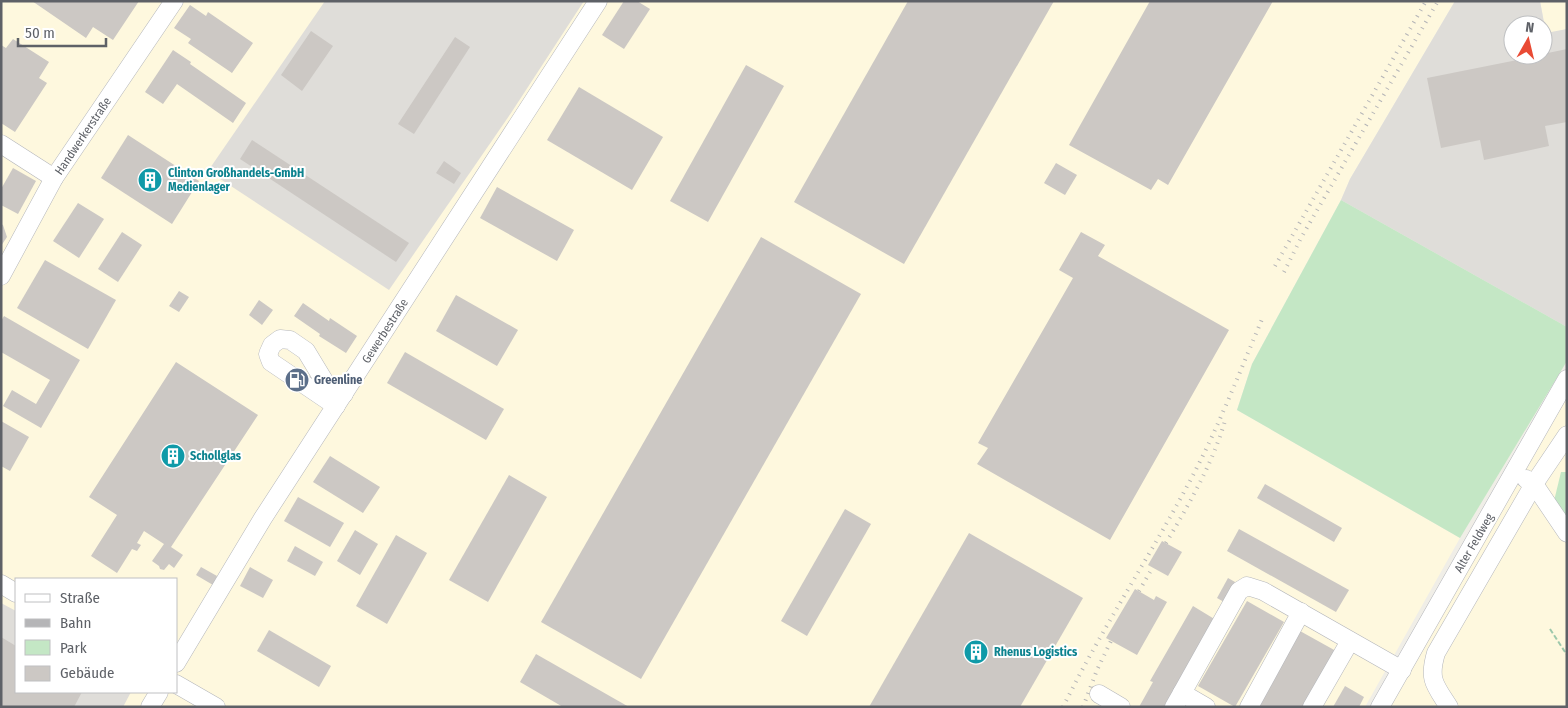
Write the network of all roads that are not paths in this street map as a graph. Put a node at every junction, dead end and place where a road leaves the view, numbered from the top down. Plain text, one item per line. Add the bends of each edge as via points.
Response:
1 (174, 1) edge
2 (598, 1) edge
3 (1, 144) edge
4 (54, 178) junction
5 (1, 276) edge
6 (1567, 380) edge
7 (1567, 435) edge
8 (1514, 472) junction
9 (1534, 484) junction
10 (1567, 533) edge
11 (1, 584) edge
12 (15, 592) edge
13 (1301, 612) junction
14 (1350, 641) junction
15 (178, 660) edge
16 (1402, 670) junction
17 (178, 685) edge
18 (158, 693) edge
19 (1099, 694) dead end
20 (1178, 700) edge
21 (150, 707) edge
22 (216, 707) edge
23 (1121, 707) edge
24 (1206, 707) edge
25 (1249, 707) edge
26 (1312, 707) edge
27 (1380, 707) edge
28 (1449, 707) edge

1 - 4 street, Handwerkerstraße
2 - 15 street, Gewerbestraße via 263,518
3 - 4 street
4 - 5 street, Handwerkerstraße
6 - 8 street, Alter Feldweg
7 - 9 street
8 - 9 street
8 - 16 street, Alter Feldweg
9 - 10 street
9 - 28 street via 1436,653 1432,678
11 - 12 street
13 - 14 street
13 - 20 street via 1264,591 1247,586 1239,590
13 - 25 street
14 - 16 street
14 - 26 street
16 - 27 street, Alter Feldweg
17 - 22 street
18 - 21 street
19 - 23 street
20 - 24 street

